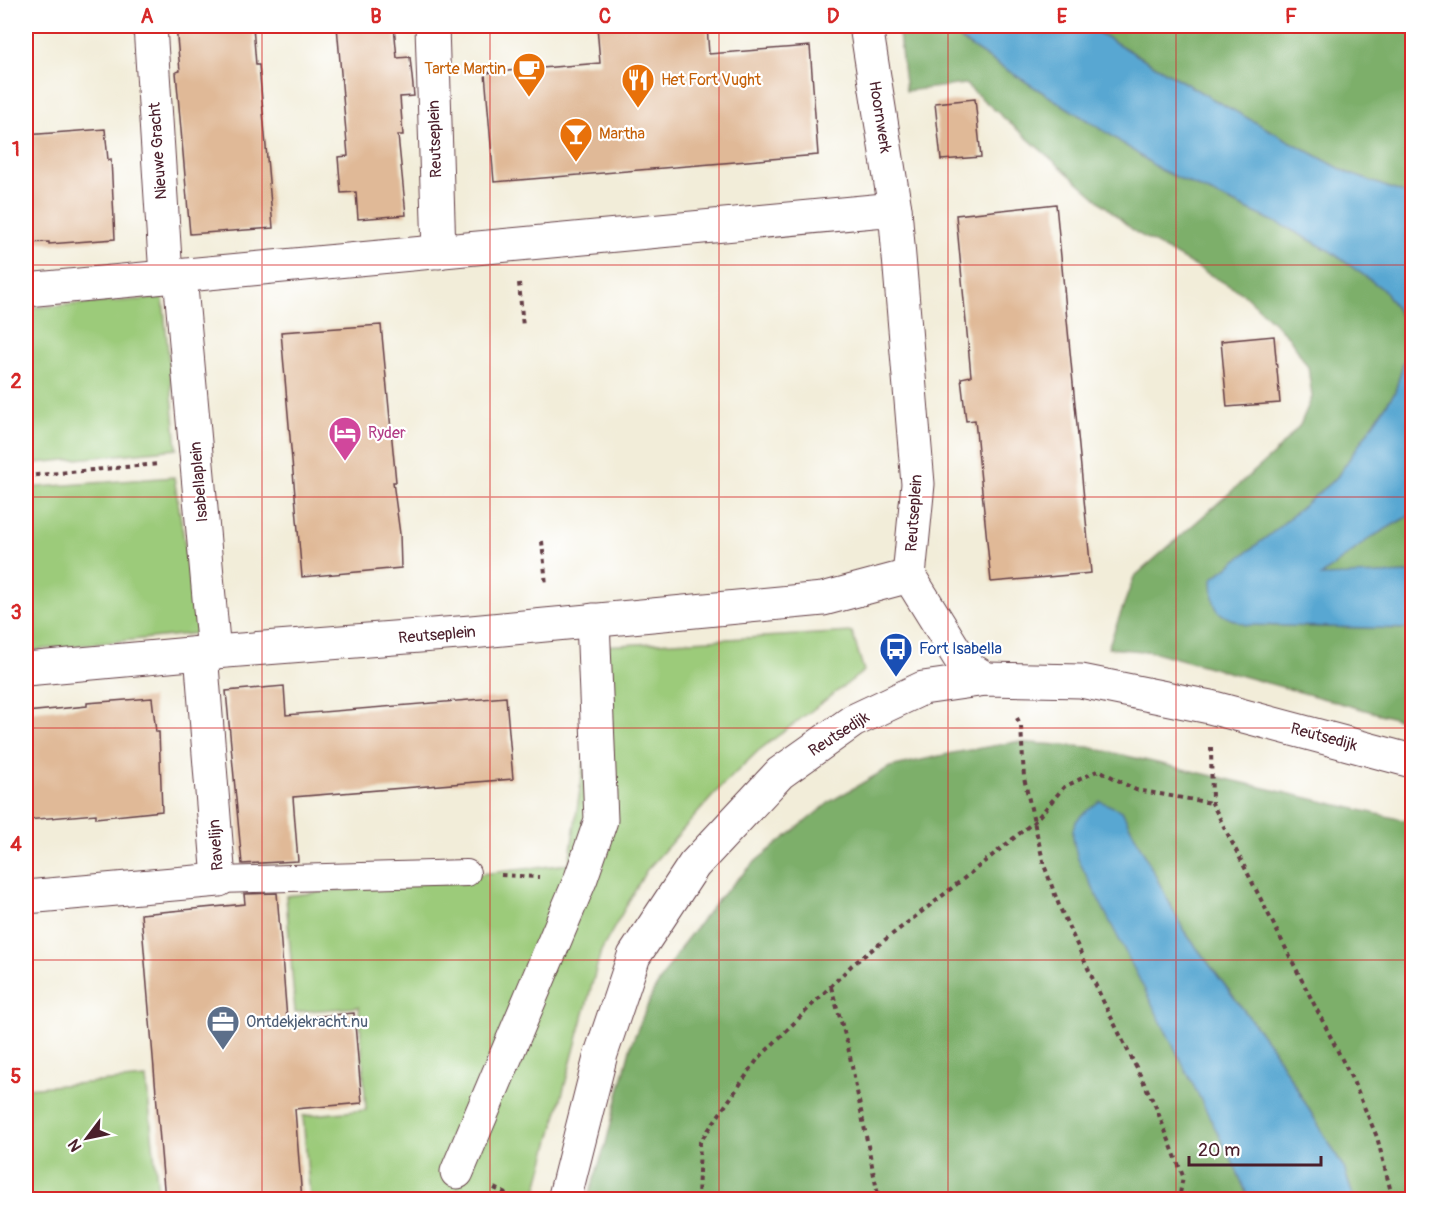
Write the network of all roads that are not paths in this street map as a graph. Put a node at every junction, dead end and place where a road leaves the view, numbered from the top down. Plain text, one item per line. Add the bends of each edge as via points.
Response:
1 (150, 26) edge
2 (432, 26) edge
3 (866, 26) edge
4 (895, 209) junction
5 (439, 252) junction
6 (173, 276) junction
7 (26, 290) edge
8 (909, 576) junction
9 (593, 620) junction
10 (207, 653) junction
11 (26, 669) edge
12 (986, 679) junction
13 (1413, 761) edge
14 (467, 873) road end
15 (219, 880) junction
16 (26, 897) edge
17 (457, 1172) dead end
18 (564, 1200) edge

1 - 6 street, Nieuwe Gracht
2 - 5 street, Reutseplein
3 - 4 street, Hoornwerk
4 - 5 street
4 - 8 street, Reutseplein via 918,484
5 - 6 street
6 - 7 street
6 - 10 street, Isabellaplein via 198,460
8 - 9 street, Reutseplein via 823,599
8 - 12 street via 964,665
9 - 10 street, Reutseplein
9 - 17 street via 602,820
10 - 11 street
10 - 15 street, Ravelijn
12 - 13 street, Reutsedijk via 1081,681 1210,707
12 - 18 street, Reutsedijk via 923,688 853,721 780,773 694,865 634,956 601,1054
14 - 15 lane
15 - 16 street, Ravelijn

